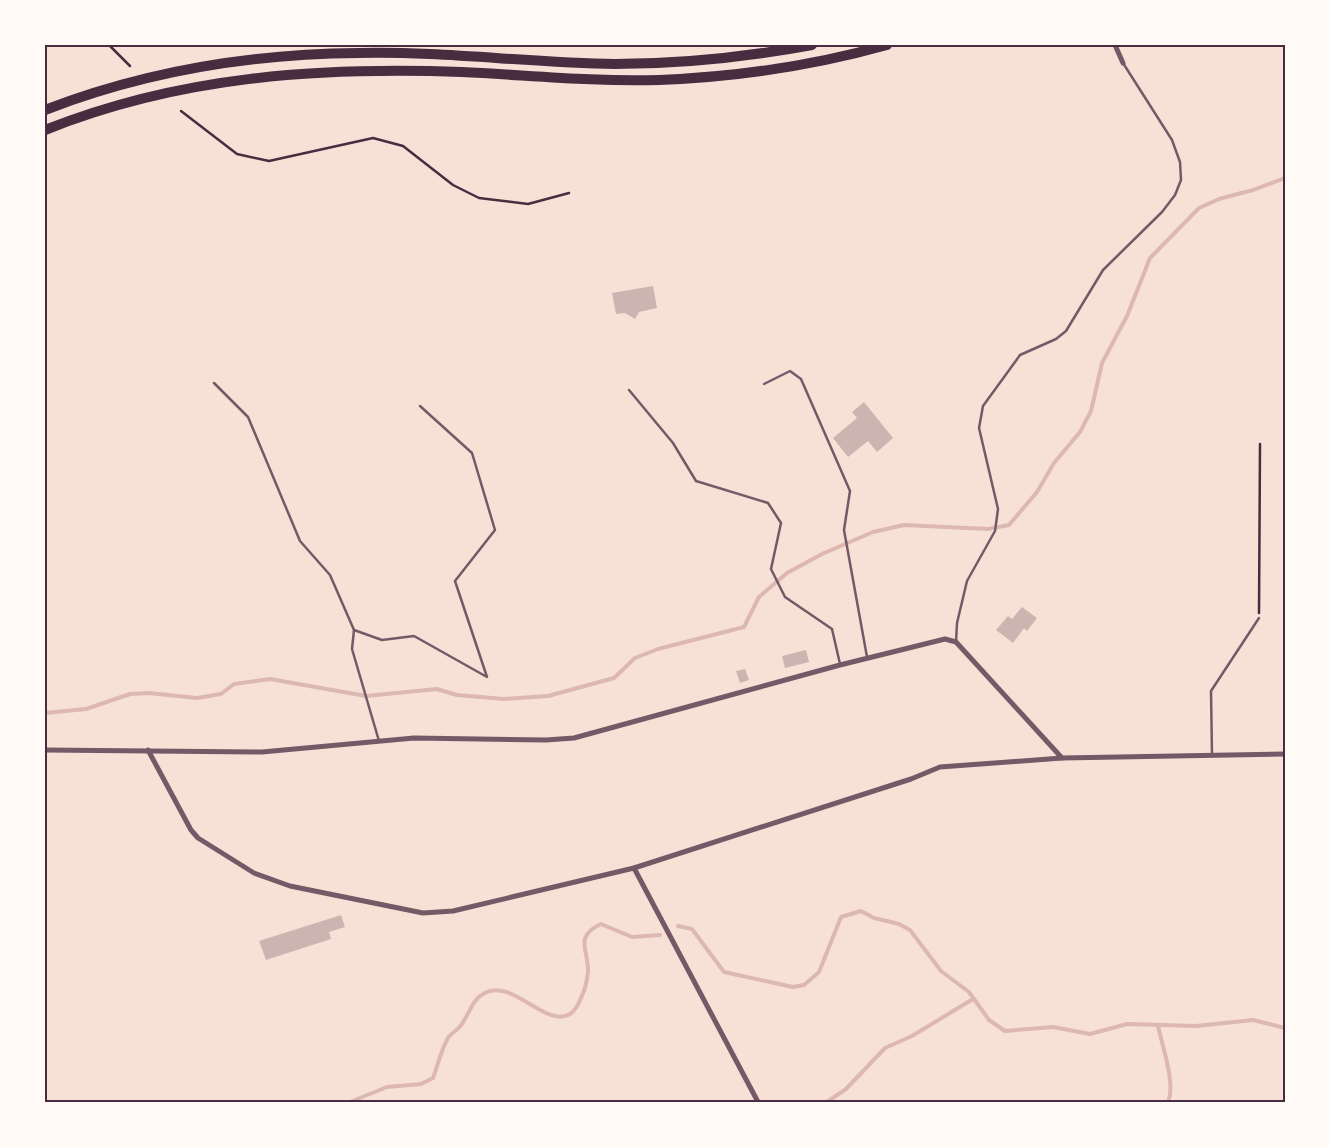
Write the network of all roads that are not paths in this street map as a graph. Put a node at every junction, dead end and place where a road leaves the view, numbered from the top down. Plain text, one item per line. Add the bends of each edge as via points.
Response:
1 (812, 45) edge
2 (887, 45) edge
3 (1115, 45) edge
4 (1123, 63) joint
5 (45, 110) edge
6 (45, 130) edge
7 (214, 383) dead end
8 (764, 384) dead end
9 (629, 390) dead end
10 (420, 406) dead end
11 (1259, 618) road end
12 (354, 630) junction
13 (956, 642) junction
14 (867, 659) junction
15 (840, 665) junction
16 (379, 741) junction
17 (45, 750) edge
18 (148, 750) junction
19 (1285, 754) edge
20 (1212, 756) junction
21 (1062, 758) junction
22 (634, 868) junction
23 (758, 1102) edge

1 - 5 highway via 728,58 641,64 397,53 266,58 210,64 156,75
2 - 6 highway via 771,70 660,80 609,81 382,70 254,77 148,96
3 - 4 street
4 - 13 lane via 1172,140 1180,162 1181,180 1162,212 1103,270 1066,331 1056,339 1020,354 983,406 979,428 998,509 996,531 967,581
7 - 12 lane via 248,417 300,541 330,575
8 - 14 lane via 790,371 801,379 850,491 844,530
9 - 15 lane via 673,443 696,481 768,503 781,523 771,570 785,597 832,629
10 - 12 lane via 472,453 495,530 455,581 487,677 414,636 382,640
11 - 20 lane via 1211,691
12 - 16 lane via 352,649
13 - 14 street via 945,640
13 - 21 street
14 - 15 street
15 - 16 street via 574,738
16 - 18 street via 262,752
17 - 18 street
18 - 22 street via 183,818 198,838 254,872 290,886 423,913 453,911
19 - 20 street
20 - 21 street
21 - 22 street via 940,767
22 - 23 street

